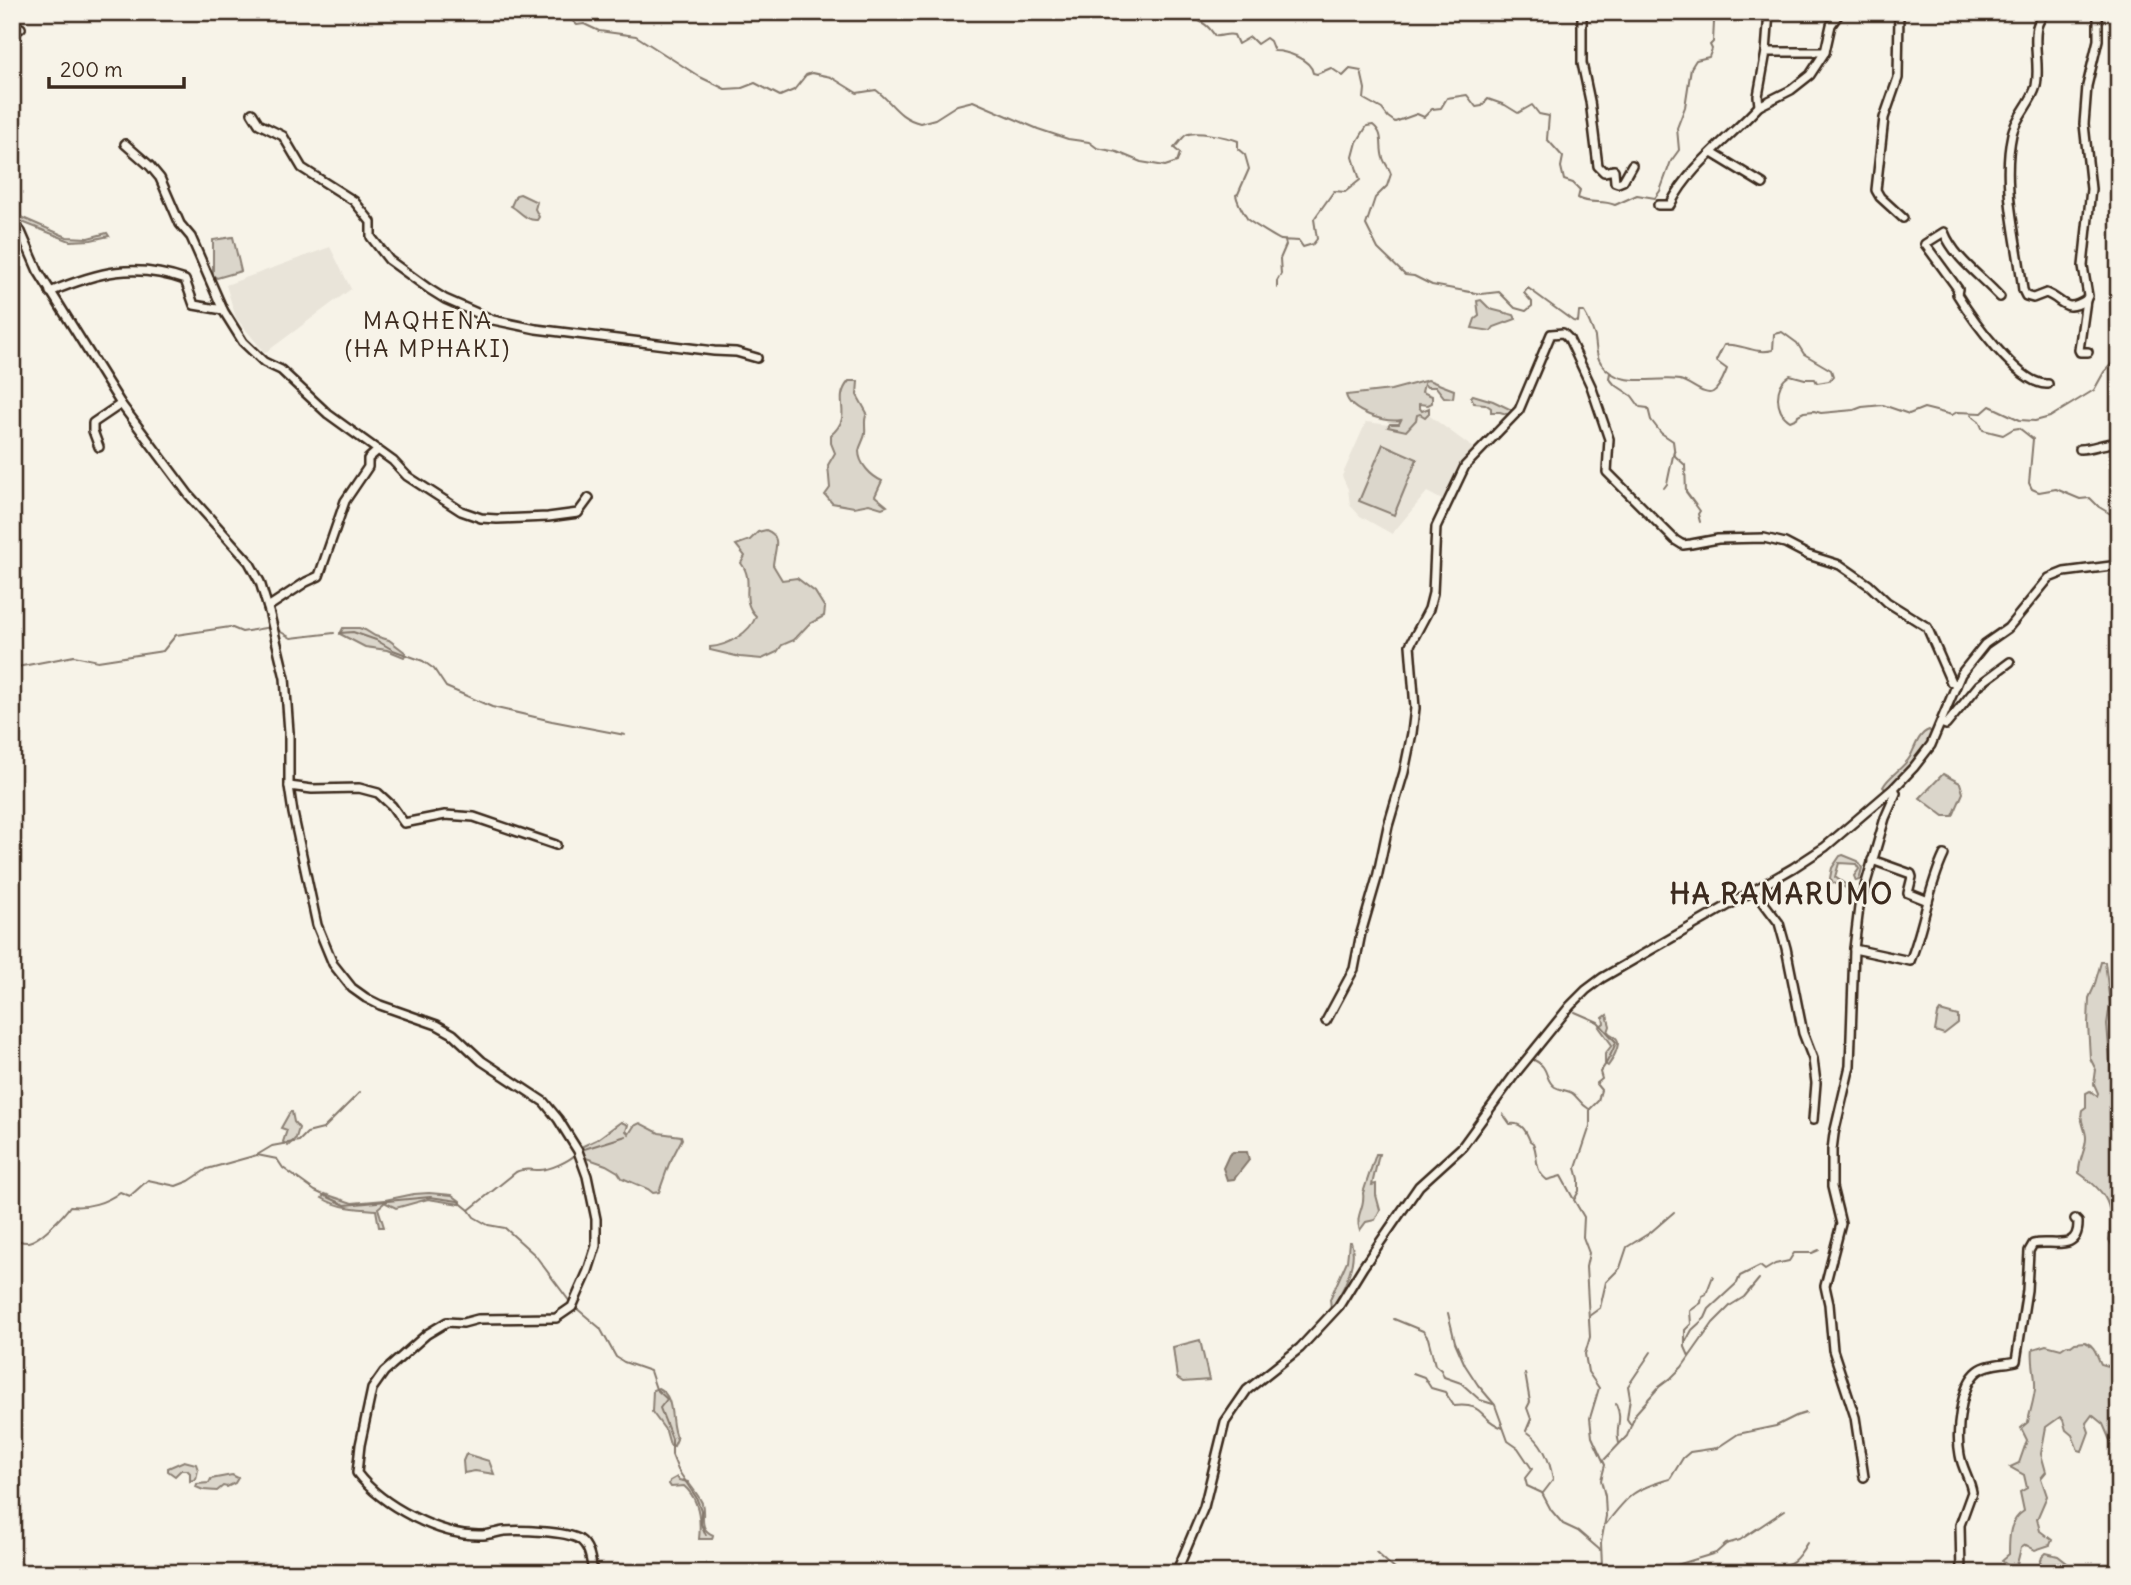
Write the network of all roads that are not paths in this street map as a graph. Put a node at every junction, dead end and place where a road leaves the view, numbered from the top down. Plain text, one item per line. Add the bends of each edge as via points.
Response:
1 (1582, 12) edge
2 (1769, 12) edge
3 (1808, 12) edge
4 (1899, 12) edge
5 (2044, 12) edge
6 (2098, 12) edge
7 (1838, 14) edge
8 (21, 28) dead end
9 (12, 34) edge
10 (1766, 52) junction
11 (1825, 52) junction
12 (1759, 106) junction
13 (252, 113) dead end
14 (125, 144) dead end
15 (1712, 153) junction
16 (1632, 165) dead end
17 (1763, 184) dead end
18 (1658, 205) dead end
19 (1903, 218) dead end
20 (12, 220) edge
21 (50, 292) junction
22 (2000, 297) dead end
23 (2086, 300) junction
24 (223, 310) junction
25 (2088, 352) dead end
26 (757, 358) dead end
27 (2048, 384) dead end
28 (121, 404) junction
29 (2119, 443) edge
30 (100, 447) dead end
31 (2080, 449) dead end
32 (377, 451) junction
33 (589, 498) dead end
34 (2119, 565) edge
35 (268, 607) junction
36 (2010, 662) dead end
37 (1956, 685) junction
38 (1941, 723) junction
39 (289, 786) junction
40 (1894, 788) junction
41 (556, 845) dead end
42 (1944, 855) dead end
43 (1872, 860) junction
44 (1754, 891) junction
45 (1928, 901) junction
46 (1854, 949) junction
47 (1326, 1021) dead end
48 (1813, 1120) dead end
49 (2075, 1219) dead end
50 (1864, 1477) dead end
51 (593, 1573) edge
52 (1176, 1573) edge
53 (1961, 1573) edge

1 - 16 street via 1582,64 1598,166 1604,172 1614,170 1618,183
2 - 10 street
3 - 7 street
4 - 19 street via 1898,78 1884,118 1876,190
5 - 23 street via 2036,30 2036,86 2014,126 2010,153 2010,200 2023,290 2028,298 2046,293 2065,306
6 - 23 street via 2084,124 2091,188 2083,266
7 - 11 street
8 - 9 street
10 - 11 street
10 - 12 street
11 - 12 street via 1801,83
12 - 15 street
13 - 26 street via 259,124 283,136 303,168 354,201 371,222 371,237 389,260 445,299 493,320 536,330
14 - 24 street via 160,178
15 - 17 street
15 - 18 street via 1692,171 1670,205
20 - 21 street
21 - 24 street via 93,276 140,268 185,280 194,306
21 - 28 street
22 - 27 street via 1944,232 1924,244 1958,289 1974,321 2029,379
23 - 25 street via 2079,350
24 - 32 street via 254,353 281,370
28 - 30 street via 93,423
28 - 35 street via 189,495 249,562
29 - 31 street
32 - 33 street via 461,512 481,518 566,516 578,513
32 - 35 street via 345,501 319,576
34 - 37 street via 2049,578 2008,628 1985,644
35 - 39 street via 285,678
36 - 38 street via 1979,685 1946,725
37 - 38 street
37 - 47 street via 1927,627 1840,565 1763,538 1684,545 1675,540 1607,472 1609,439 1591,386 1569,339 1563,333 1550,334 1519,410 1465,466 1436,527 1433,593 1410,645 1415,708 1404,772 1357,959
38 - 40 street via 1931,745
39 - 41 street via 359,788 384,797 404,823 445,815 474,817
39 - 51 street via 310,899 333,964 366,998 453,1034 482,1061 544,1102 582,1160 596,1219 596,1247 568,1312 556,1318 441,1324 384,1372 372,1389 357,1473 404,1513 455,1531 543,1533 578,1539 590,1554
40 - 43 street
40 - 44 street via 1825,847
42 - 45 street
43 - 45 street via 1911,874 1908,893
43 - 46 street
44 - 48 street via 1779,923 1786,948 1803,1033 1814,1059
44 - 52 street via 1602,978 1570,1006 1462,1147 1419,1186 1339,1306 1238,1403 1225,1422 1204,1507
45 - 46 street via 1910,961
46 - 50 street via 1850,1066 1832,1150 1832,1186 1841,1224 1825,1286 1833,1350 1856,1424
49 - 53 street via 2078,1230 2069,1241 2063,1245 2038,1242 2029,1251 2016,1361 1981,1369 1965,1394 1959,1453 1972,1492 1959,1525

